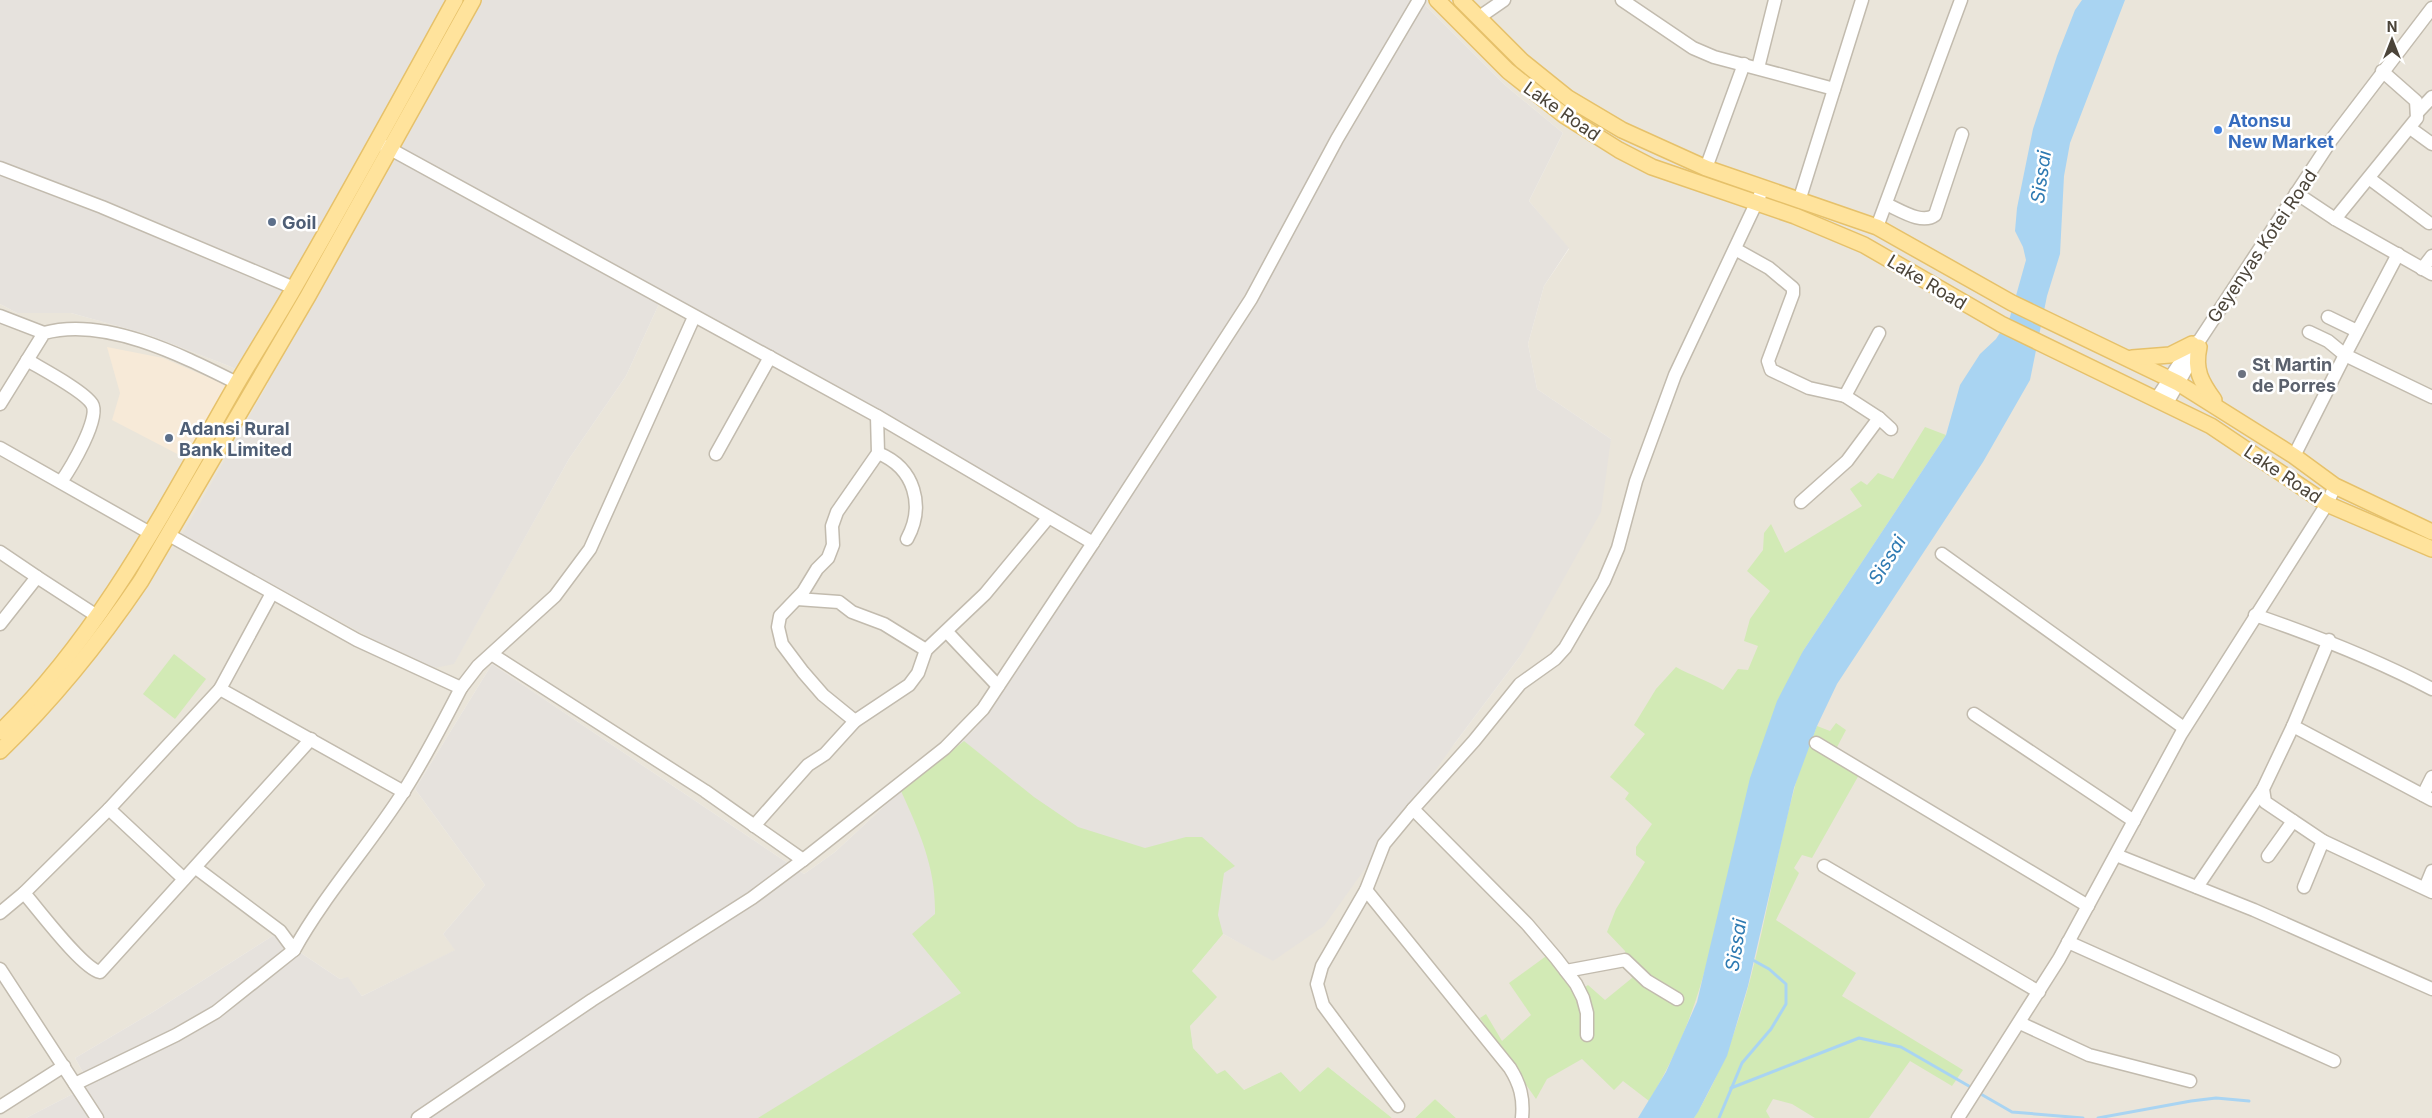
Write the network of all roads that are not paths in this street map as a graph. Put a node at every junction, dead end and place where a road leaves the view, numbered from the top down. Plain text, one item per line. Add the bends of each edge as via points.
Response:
1 (455, 0) edge
2 (473, 0) edge
3 (1419, 0) edge
4 (1437, 0) edge
5 (1461, 0) edge
6 (1504, 0) edge
7 (1622, 0) edge
8 (1775, 0) edge
9 (1862, 0) edge
10 (1961, 0) edge
11 (2432, 8) edge
12 (1478, 18) junction
13 (1744, 64) junction
14 (1758, 68) junction
15 (2382, 71) junction
16 (1834, 89) junction
17 (2432, 97) edge
18 (2417, 113) junction
19 (2410, 128) junction
20 (1962, 134) dead end
21 (2432, 144) edge
22 (383, 145) junction
23 (0, 168) edge
24 (1706, 168) junction
25 (2370, 179) junction
26 (2296, 193) junction
27 (1760, 196) junction
28 (1799, 201) junction
29 (1886, 204) junction
30 (2335, 219) junction
31 (2429, 223) dead end
32 (1878, 227) junction
33 (1735, 249) junction
34 (2398, 254) junction
35 (2432, 256) edge
36 (2427, 271) edge
37 (294, 288) junction
38 (0, 316) edge
39 (2328, 316) dead end
40 (694, 317) junction
41 (2309, 332) dead end
42 (2357, 332) junction
43 (1879, 333) dead end
44 (44, 334) junction
45 (2197, 344) junction
46 (2345, 355) junction
47 (770, 357) junction
48 (2129, 358) junction
49 (28, 360) junction
50 (2174, 380) junction
51 (237, 382) junction
52 (1846, 396) junction
53 (2432, 397) edge
54 (2162, 401) junction
55 (0, 404) edge
56 (2220, 407) junction
57 (876, 416) junction
58 (1879, 418) junction
59 (1891, 429) dead end
60 (0, 448) edge
61 (878, 453) junction
62 (716, 454) dead end
63 (2294, 456) junction
64 (61, 482) junction
65 (2335, 486) junction
66 (1802, 502) dead end
67 (2327, 504) junction
68 (1048, 518) junction
69 (2432, 532) edge
70 (150, 533) junction
71 (169, 535) junction
72 (907, 540) dead end
73 (1093, 543) junction
74 (2432, 549) edge
75 (0, 552) edge
76 (1942, 554) dead end
77 (37, 576) junction
78 (272, 592) junction
79 (797, 599) junction
80 (2255, 615) junction
81 (97, 616) junction
82 (0, 624) edge
83 (947, 632) junction
84 (2329, 640) junction
85 (926, 650) junction
86 (493, 655) junction
87 (998, 686) junction
88 (460, 688) junction
89 (220, 689) junction
90 (2432, 689) edge
91 (1974, 714) dead end
92 (855, 721) junction
93 (2293, 726) junction
94 (2184, 728) junction
95 (0, 732) edge
96 (311, 740) junction
97 (1816, 743) dead end
98 (0, 751) edge
99 (2432, 777) edge
100 (2263, 789) junction
101 (404, 792) junction
102 (2428, 798) edge
103 (110, 809) junction
104 (1413, 809) junction
105 (2134, 822) junction
106 (2293, 822) junction
107 (754, 826) junction
108 (2323, 841) junction
109 (2116, 855) junction
110 (2268, 856) dead end
111 (803, 860) junction
112 (1824, 866) dead end
113 (196, 868) junction
114 (2432, 871) edge
115 (184, 880) junction
116 (2196, 887) junction
117 (2304, 887) dead end
118 (1366, 890) junction
119 (2428, 890) edge
120 (24, 893) junction
121 (2088, 906) junction
122 (0, 913) edge
123 (2068, 942) junction
124 (294, 950) junction
125 (0, 969) edge
126 (1566, 971) junction
127 (2432, 989) edge
128 (2039, 992) junction
129 (1677, 998) dead end
130 (2020, 1023) junction
131 (1586, 1034) dead end
132 (2334, 1061) dead end
133 (64, 1066) junction
134 (2190, 1082) dead end
135 (75, 1084) junction
136 (1398, 1106) dead end
137 (0, 1108) edge
138 (97, 1118) edge
139 (418, 1118) edge
140 (1522, 1118) edge
141 (1958, 1118) edge

1 - 22 main road
2 - 22 main road
3 - 73 street via 1337,139 1251,299
4 - 27 main road, Lake Road via 1508,71 1579,125 1619,150 1652,167
5 - 12 main road, Lake Road
6 - 12 street
7 - 13 street via 1693,48
8 - 14 street
9 - 16 street
10 - 29 street
11 - 15 street, Geyenyas Kotei Road
12 - 24 main road, Lake Road via 1522,61 1568,98 1622,130
13 - 14 street
13 - 24 street
14 - 16 street
15 - 18 street via 2416,101
15 - 26 street, Geyenyas Kotei Road
16 - 28 street
17 - 18 street
18 - 19 street
19 - 21 street
19 - 25 street
20 - 29 street via 1935,216 1923,219
22 - 37 main road
22 - 40 street
22 - 71 main road via 308,296
23 - 37 street
24 - 27 main road, Lake Road
25 - 30 street
25 - 31 street
26 - 30 street
26 - 45 street, Geyenyas Kotei Road
27 - 28 main road, Lake Road
27 - 33 street
27 - 54 main road, Lake Road via 1864,245 2001,324
28 - 32 main road, Lake Road
29 - 32 street
30 - 34 street
32 - 48 main road, Lake Road via 2012,303
33 - 52 street via 1776,273 1792,288 1793,294 1768,361 1771,370 1809,388
33 - 104 street via 1660,412 1636,481 1618,548 1604,581 1565,648 1520,684
34 - 36 street
34 - 42 street
35 - 36 street
37 - 51 main road
38 - 44 street
39 - 42 street
40 - 47 street
40 - 86 street via 590,549 555,596
41 - 46 street via 2328,341
42 - 46 street
43 - 52 street
44 - 49 street
44 - 51 street via 72,328 114,335 156,346
45 - 48 main road via 2170,355
45 - 50 street, Geyenyas Kotei Road
45 - 56 main road via 2198,374
46 - 53 street
46 - 63 street
47 - 57 street
47 - 62 street
48 - 50 main road, Lake Road
49 - 55 street
49 - 64 street via 92,404 94,412 83,445
50 - 54 street, Geyenyas Kotei Road
50 - 56 main road, Lake Road
51 - 70 main road
52 - 58 street
54 - 67 main road, Lake Road via 2211,426
56 - 63 main road, Lake Road
57 - 61 street
57 - 68 street
58 - 59 street
58 - 66 street via 1846,461
60 - 64 street
61 - 72 street via 898,464 916,496 914,526
61 - 79 street via 837,512 828,558 816,569
63 - 65 main road, Lake Road
64 - 70 street
65 - 67 street
65 - 69 main road, Lake Road
67 - 74 main road, Lake Road
67 - 80 street
68 - 73 street
68 - 83 street via 985,594
70 - 81 main road
71 - 78 street
71 - 98 main road via 110,626 80,665
73 - 87 street
75 - 77 street
76 - 94 street
77 - 81 street
77 - 82 street
78 - 88 street via 357,640
78 - 89 street
79 - 85 street via 840,602 852,612 884,624
79 - 92 street via 780,616 778,627 782,644 823,695
80 - 84 street
80 - 94 street
81 - 95 main road via 54,672
83 - 85 street
83 - 87 street
84 - 90 street
84 - 93 street
85 - 92 street via 918,673 909,685
86 - 88 street via 478,666
86 - 107 street
87 - 111 street via 983,709 944,748
88 - 101 street via 442,728
89 - 96 street
89 - 103 street
91 - 105 street
92 - 107 street via 825,754 797,777
93 - 100 street
93 - 102 street
94 - 105 street
96 - 101 street
96 - 113 street
97 - 121 street
99 - 102 street
100 - 106 street via 2265,802
100 - 116 street
101 - 124 street via 309,923
103 - 115 street
103 - 120 street
104 - 118 street via 1384,844
104 - 126 street via 1527,924
105 - 109 street
106 - 108 street
106 - 110 street
107 - 111 street
108 - 117 street
108 - 119 street
109 - 116 street
109 - 121 street
111 - 139 street via 752,898 592,1000
112 - 128 street
113 - 115 street
113 - 124 street via 280,931
114 - 119 street
115 - 120 street via 100,972 94,971 82,959
116 - 127 street
118 - 136 street via 1322,966 1318,984 1323,1005
118 - 140 street via 1510,1068 1522,1095
120 - 122 street
121 - 123 street
123 - 128 street
123 - 132 street
124 - 135 street via 216,1012
125 - 133 street
126 - 129 street via 1625,960 1647,981
126 - 131 street via 1583,998
128 - 130 street
130 - 134 street via 2089,1055
130 - 141 street
133 - 135 street
133 - 137 street
135 - 138 street

